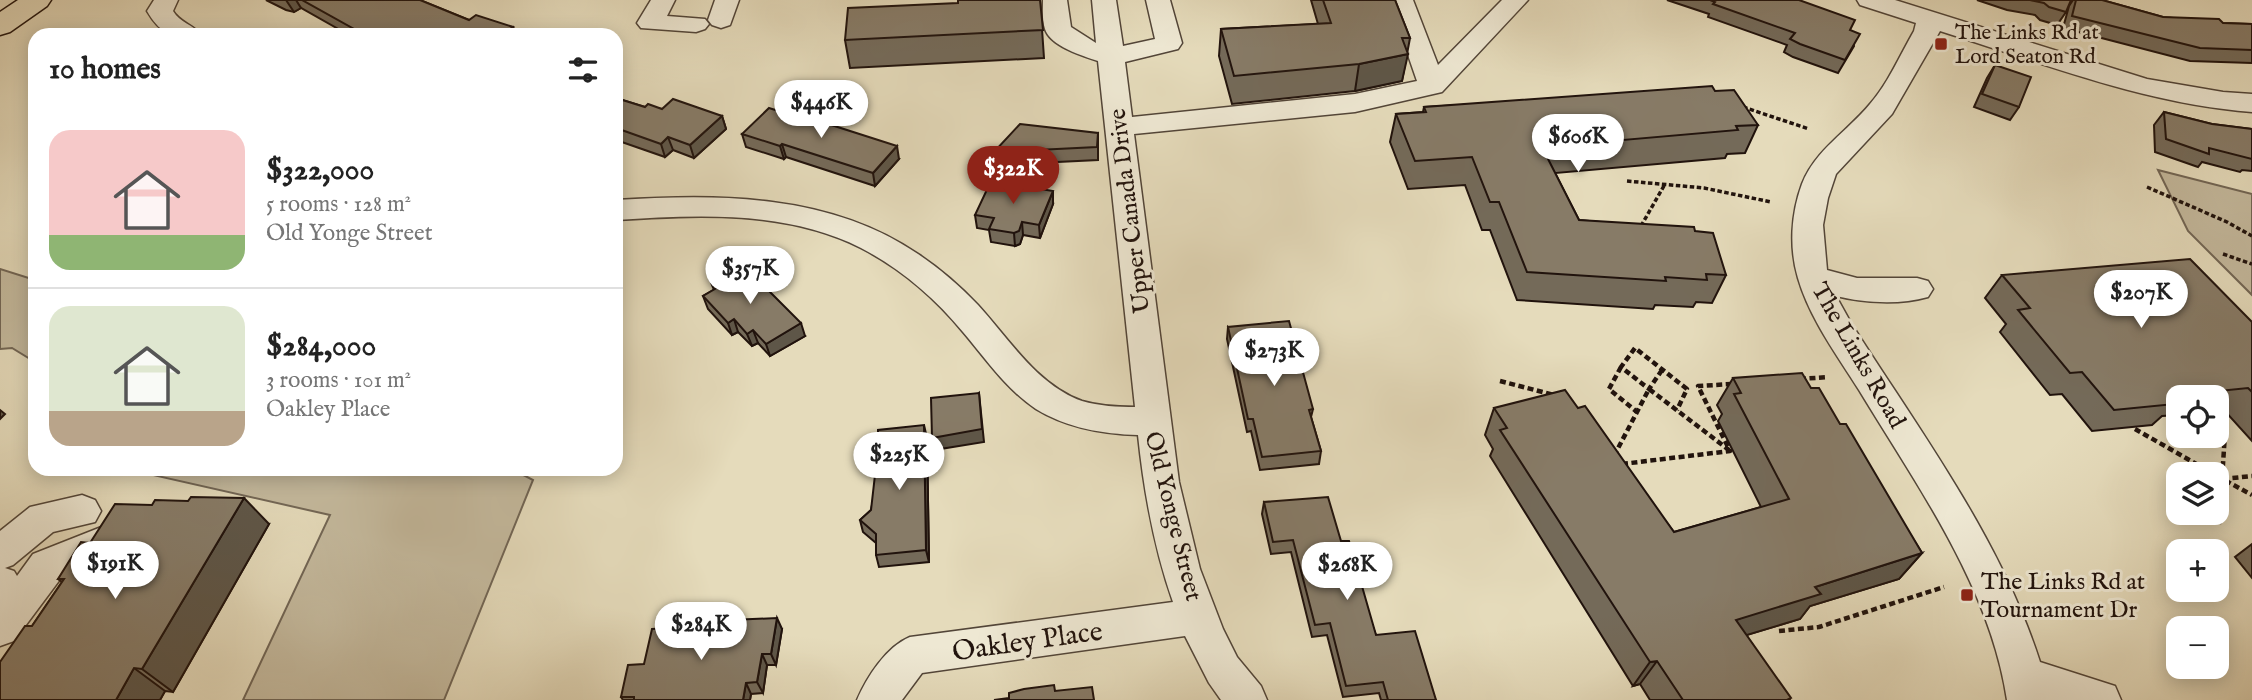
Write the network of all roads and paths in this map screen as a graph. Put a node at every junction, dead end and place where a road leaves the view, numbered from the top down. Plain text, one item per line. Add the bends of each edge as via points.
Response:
1 (37, 0) edge
2 (166, 0) edge
3 (663, 0) edge
4 (1055, 0) edge
5 (1104, 0) edge
6 (1158, 0) edge
7 (1401, 0) edge
8 (1516, 0) edge
9 (1869, 0) edge
10 (715, 15) edge
11 (1929, 20) junction
12 (0, 26) edge
13 (176, 28) edge
14 (1111, 57) junction
15 (1432, 86) junction
16 (1731, 103) edge
17 (2252, 103) edge
18 (1119, 127) junction
19 (1809, 129) dead end
20 (1627, 181) dead end
21 (1665, 184) junction
22 (2147, 187) dead end
23 (1771, 202) dead end
24 (623, 210) edge
25 (1640, 228) edge
26 (2252, 236) edge
27 (2223, 254) dead end
28 (2252, 264) edge
29 (1814, 278) junction
30 (1917, 289) dead end
31 (1621, 367) junction
32 (1662, 370) junction
33 (1828, 377) dead end
34 (1789, 380) edge
35 (1500, 381) dead end
36 (1737, 384) edge
37 (1698, 386) junction
38 (1649, 389) junction
39 (1687, 389) junction
40 (1560, 401) edge
41 (1677, 410) junction
42 (1637, 412) junction
43 (1153, 422) junction
44 (2135, 429) edge
45 (1730, 451) junction
46 (2193, 462) edge
47 (2229, 476) edge
48 (2252, 476) edge
49 (2229, 482) edge
50 (2252, 495) edge
51 (82, 511) dead end
52 (108, 540) edge
53 (0, 553) edge
54 (1944, 587) dead end
55 (5, 607) edge
56 (1199, 617) junction
57 (1779, 631) edge
58 (2026, 689) edge
59 (878, 700) edge
60 (1246, 700) edge
61 (2099, 700) edge

1 - 12 main road
2 - 13 street via 160,12
3 - 10 street via 650,23
4 - 14 street via 1058,30 1079,46
5 - 14 street, Upper Canada Drive
6 - 14 street via 1170,43
7 - 15 street
8 - 15 street
9 - 11 street
11 - 17 street via 2143,86
11 - 29 street, The Links Road via 1896,89 1826,166 1818,181 1807,228
14 - 18 street, Upper Canada Drive
15 - 18 street via 1355,103
16 - 19 path
18 - 43 street, Upper Canada Drive
20 - 21 path
21 - 23 path
21 - 25 path
22 - 26 path
24 - 43 street, Old Yonge Street via 752,208 823,221 911,265 946,294 1000,358 1045,397 1084,415
27 - 28 path
29 - 30 street via 1857,290
29 - 58 street, The Links Road via 1846,341 1965,532 1992,587
31 - 32 path via 1634,348
31 - 38 path
31 - 42 path via 1609,388
32 - 38 path
32 - 39 path
33 - 34 path
35 - 40 path via 1554,395
36 - 37 path
37 - 39 path
37 - 45 path
38 - 41 path
38 - 42 path
39 - 41 path
41 - 45 path
42 - 45 path via 1608,466
43 - 56 street, Old Yonge Street via 1181,569
44 - 46 path
47 - 48 path
49 - 50 path
51 - 53 street via 43,518
52 - 55 street via 47,566
54 - 57 path via 1819,627
56 - 59 street, Oakley Place via 910,656
56 - 60 street, Old Yonge Street via 1223,670
58 - 61 street

